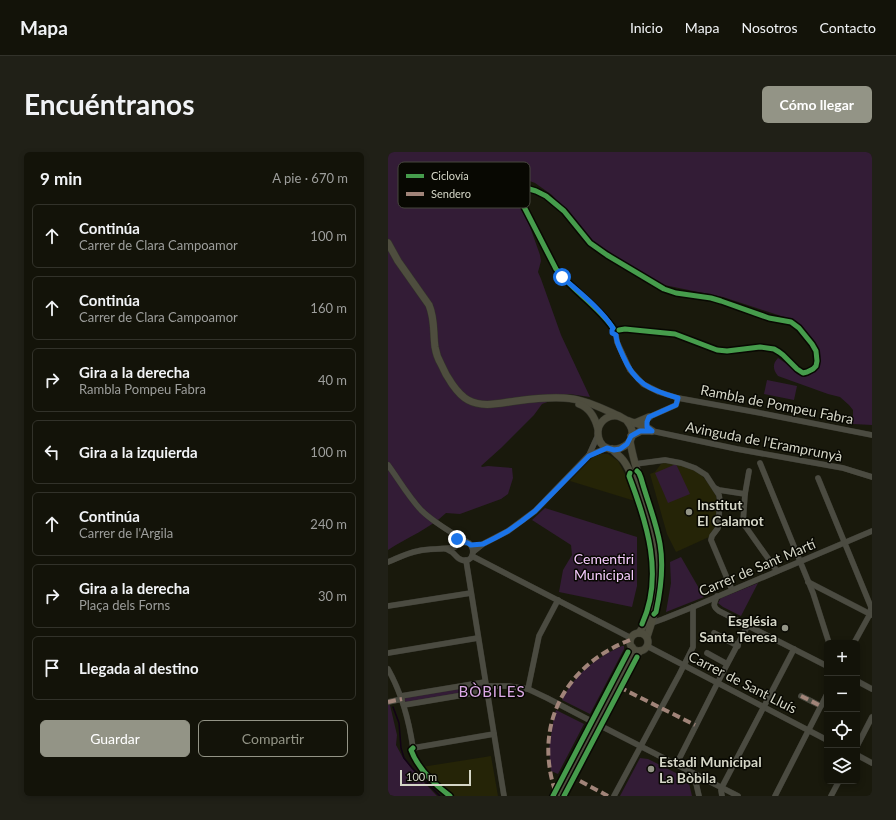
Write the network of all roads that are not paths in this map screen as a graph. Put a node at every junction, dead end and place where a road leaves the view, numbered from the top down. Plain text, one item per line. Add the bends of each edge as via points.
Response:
1 (530, 189) edge
2 (524, 208) edge
3 (388, 244) edge
4 (388, 249) edge
5 (618, 332) junction
6 (678, 398) junction
7 (619, 416) junction
8 (649, 417) junction
9 (627, 421) junction
10 (635, 423) junction
11 (650, 429) junction
12 (598, 432) junction
13 (872, 435) edge
14 (630, 439) junction
15 (610, 449) junction
16 (589, 456) junction
17 (760, 463) dead end
18 (635, 464) junction
19 (388, 465) edge
20 (749, 471) dead end
21 (872, 477) edge
22 (818, 478) dead end
23 (715, 488) junction
24 (745, 494) junction
25 (872, 531) edge
26 (455, 535) junction
27 (845, 543) junction
28 (469, 544) junction
29 (483, 544) junction
30 (456, 546) junction
31 (446, 549) junction
32 (472, 554) junction
33 (455, 556) junction
34 (466, 560) junction
35 (388, 562) edge
36 (800, 562) junction
37 (777, 571) junction
38 (808, 582) junction
39 (732, 590) junction
40 (471, 593) junction
41 (717, 596) junction
42 (558, 600) junction
43 (388, 606) edge
44 (692, 607) junction
45 (871, 614) edge
46 (652, 622) junction
47 (748, 626) junction
48 (639, 633) junction
49 (714, 634) dead end
50 (647, 637) junction
51 (478, 638) junction
52 (631, 638) junction
53 (828, 640) edge
54 (856, 640) edge
55 (647, 646) junction
56 (738, 646) junction
57 (632, 647) junction
58 (794, 649) junction
59 (640, 651) junction
60 (388, 653) edge
61 (707, 653) dead end
62 (727, 664) junction
63 (824, 664) edge
64 (684, 666) junction
65 (388, 669) edge
66 (717, 683) junction
67 (860, 683) edge
68 (486, 686) junction
69 (528, 689) junction
70 (872, 689) edge
71 (801, 696) dead end
72 (402, 700) junction
73 (824, 700) edge
74 (388, 702) edge
75 (821, 706) junction
76 (763, 707) junction
77 (872, 716) edge
78 (596, 724) junction
79 (809, 730) junction
80 (494, 734) junction
81 (824, 738) edge
82 (860, 740) edge
83 (641, 747) junction
84 (860, 757) edge
85 (872, 763) edge
86 (676, 765) junction
87 (693, 773) junction
88 (837, 784) edge
89 (722, 787) junction
90 (504, 796) edge
91 (556, 796) edge
92 (562, 796) edge
93 (614, 796) edge
94 (699, 796) edge
95 (722, 796) edge
96 (738, 796) edge
97 (775, 796) edge
98 (831, 796) edge

1 - 5 street via 546,196 560,207 590,243 664,289 716,300 773,319 791,322 812,344 817,361 813,370 803,373 774,349 760,347 716,350 674,334 626,329
2 - 5 street via 562,277 593,305 613,328 616,327
3 - 7 main road via 429,305 440,360 447,376 464,397 473,402 489,405 554,398 573,399 593,404
4 - 12 main road via 428,309 435,357 444,376 461,399 470,405 488,408 572,402 587,407
5 - 6 street, Rambla de Pompeu Fabra via 617,342 630,370 639,380 649,388
6 - 8 street via 676,405
6 - 13 street, Rambla de Pompeu Fabra
7 - 9 main road
7 - 12 main road via 605,419 600,423
8 - 10 main road
8 - 11 main road via 647,422
9 - 10 main road
9 - 14 main road via 631,428
10 - 11 main road
11 - 14 main road via 640,431
11 - 21 street, Avinguda de l'Eramprunyà via 843,468
12 - 15 main road via 601,443
12 - 16 street
14 - 15 main road via 622,448
14 - 18 main road
15 - 16 street
15 - 48 main road via 623,460 630,473 652,544 653,590 647,619
16 - 29 street via 535,511 508,531
17 - 36 street
18 - 23 street via 665,460 681,463 706,475
18 - 46 main road via 656,532 659,554 659,591
19 - 26 street via 421,510
20 - 24 street
22 - 27 street
23 - 24 street
23 - 39 street via 720,501 719,524 711,540
24 - 37 street via 743,523
25 - 27 street, Carrer de Sant Martí
26 - 28 street
26 - 30 street
27 - 36 street, Carrer de Sant Martí
27 - 45 street via 871,607
28 - 29 street
28 - 30 street via 461,542
28 - 32 street
29 - 32 street
30 - 31 street
30 - 33 street
31 - 33 street
31 - 35 street via 418,551
32 - 34 street
32 - 42 street
33 - 34 street
34 - 40 street
36 - 37 street, Carrer de Sant Martí
36 - 38 street
37 - 39 street, Carrer de Sant Martí
38 - 45 street
38 - 53 street
39 - 41 street, Carrer de Sant Martí
40 - 43 street
40 - 51 street
41 - 44 street, Carrer de Sant Martí
41 - 47 street via 715,608
42 - 52 street
42 - 69 street via 539,636
44 - 46 street, Carrer de Sant Martí
44 - 64 street via 692,647
45 - 54 street
46 - 50 main road
47 - 56 street
47 - 58 street
48 - 50 main road
48 - 52 main road
49 - 56 street
50 - 55 main road
51 - 60 street
51 - 68 street
52 - 57 main road
55 - 59 main road
55 - 64 street, Carrer de Sant Lluís
56 - 62 street
57 - 59 main road
57 - 78 main road
58 - 63 street
58 - 76 street
59 - 78 main road
61 - 62 street
62 - 66 street
64 - 66 street, Carrer de Sant Lluís
64 - 83 street
65 - 72 street
66 - 76 street, Carrer de Sant Lluís
66 - 86 street
67 - 70 street
68 - 69 street
68 - 72 street
68 - 72 street
68 - 80 street
69 - 78 street
71 - 75 street
72 - 74 street
72 - 80 street via 413,748
73 - 75 street
75 - 79 street
76 - 79 street, Carrer de Sant Lluís
76 - 89 street
77 - 82 street
78 - 83 street
78 - 91 main road
78 - 92 main road
79 - 81 street, Carrer de Sant Lluís
79 - 97 street
80 - 90 street
83 - 86 street
83 - 93 street
84 - 85 street
86 - 87 street
87 - 89 street
87 - 94 street
88 - 98 street
89 - 95 street
89 - 96 street

